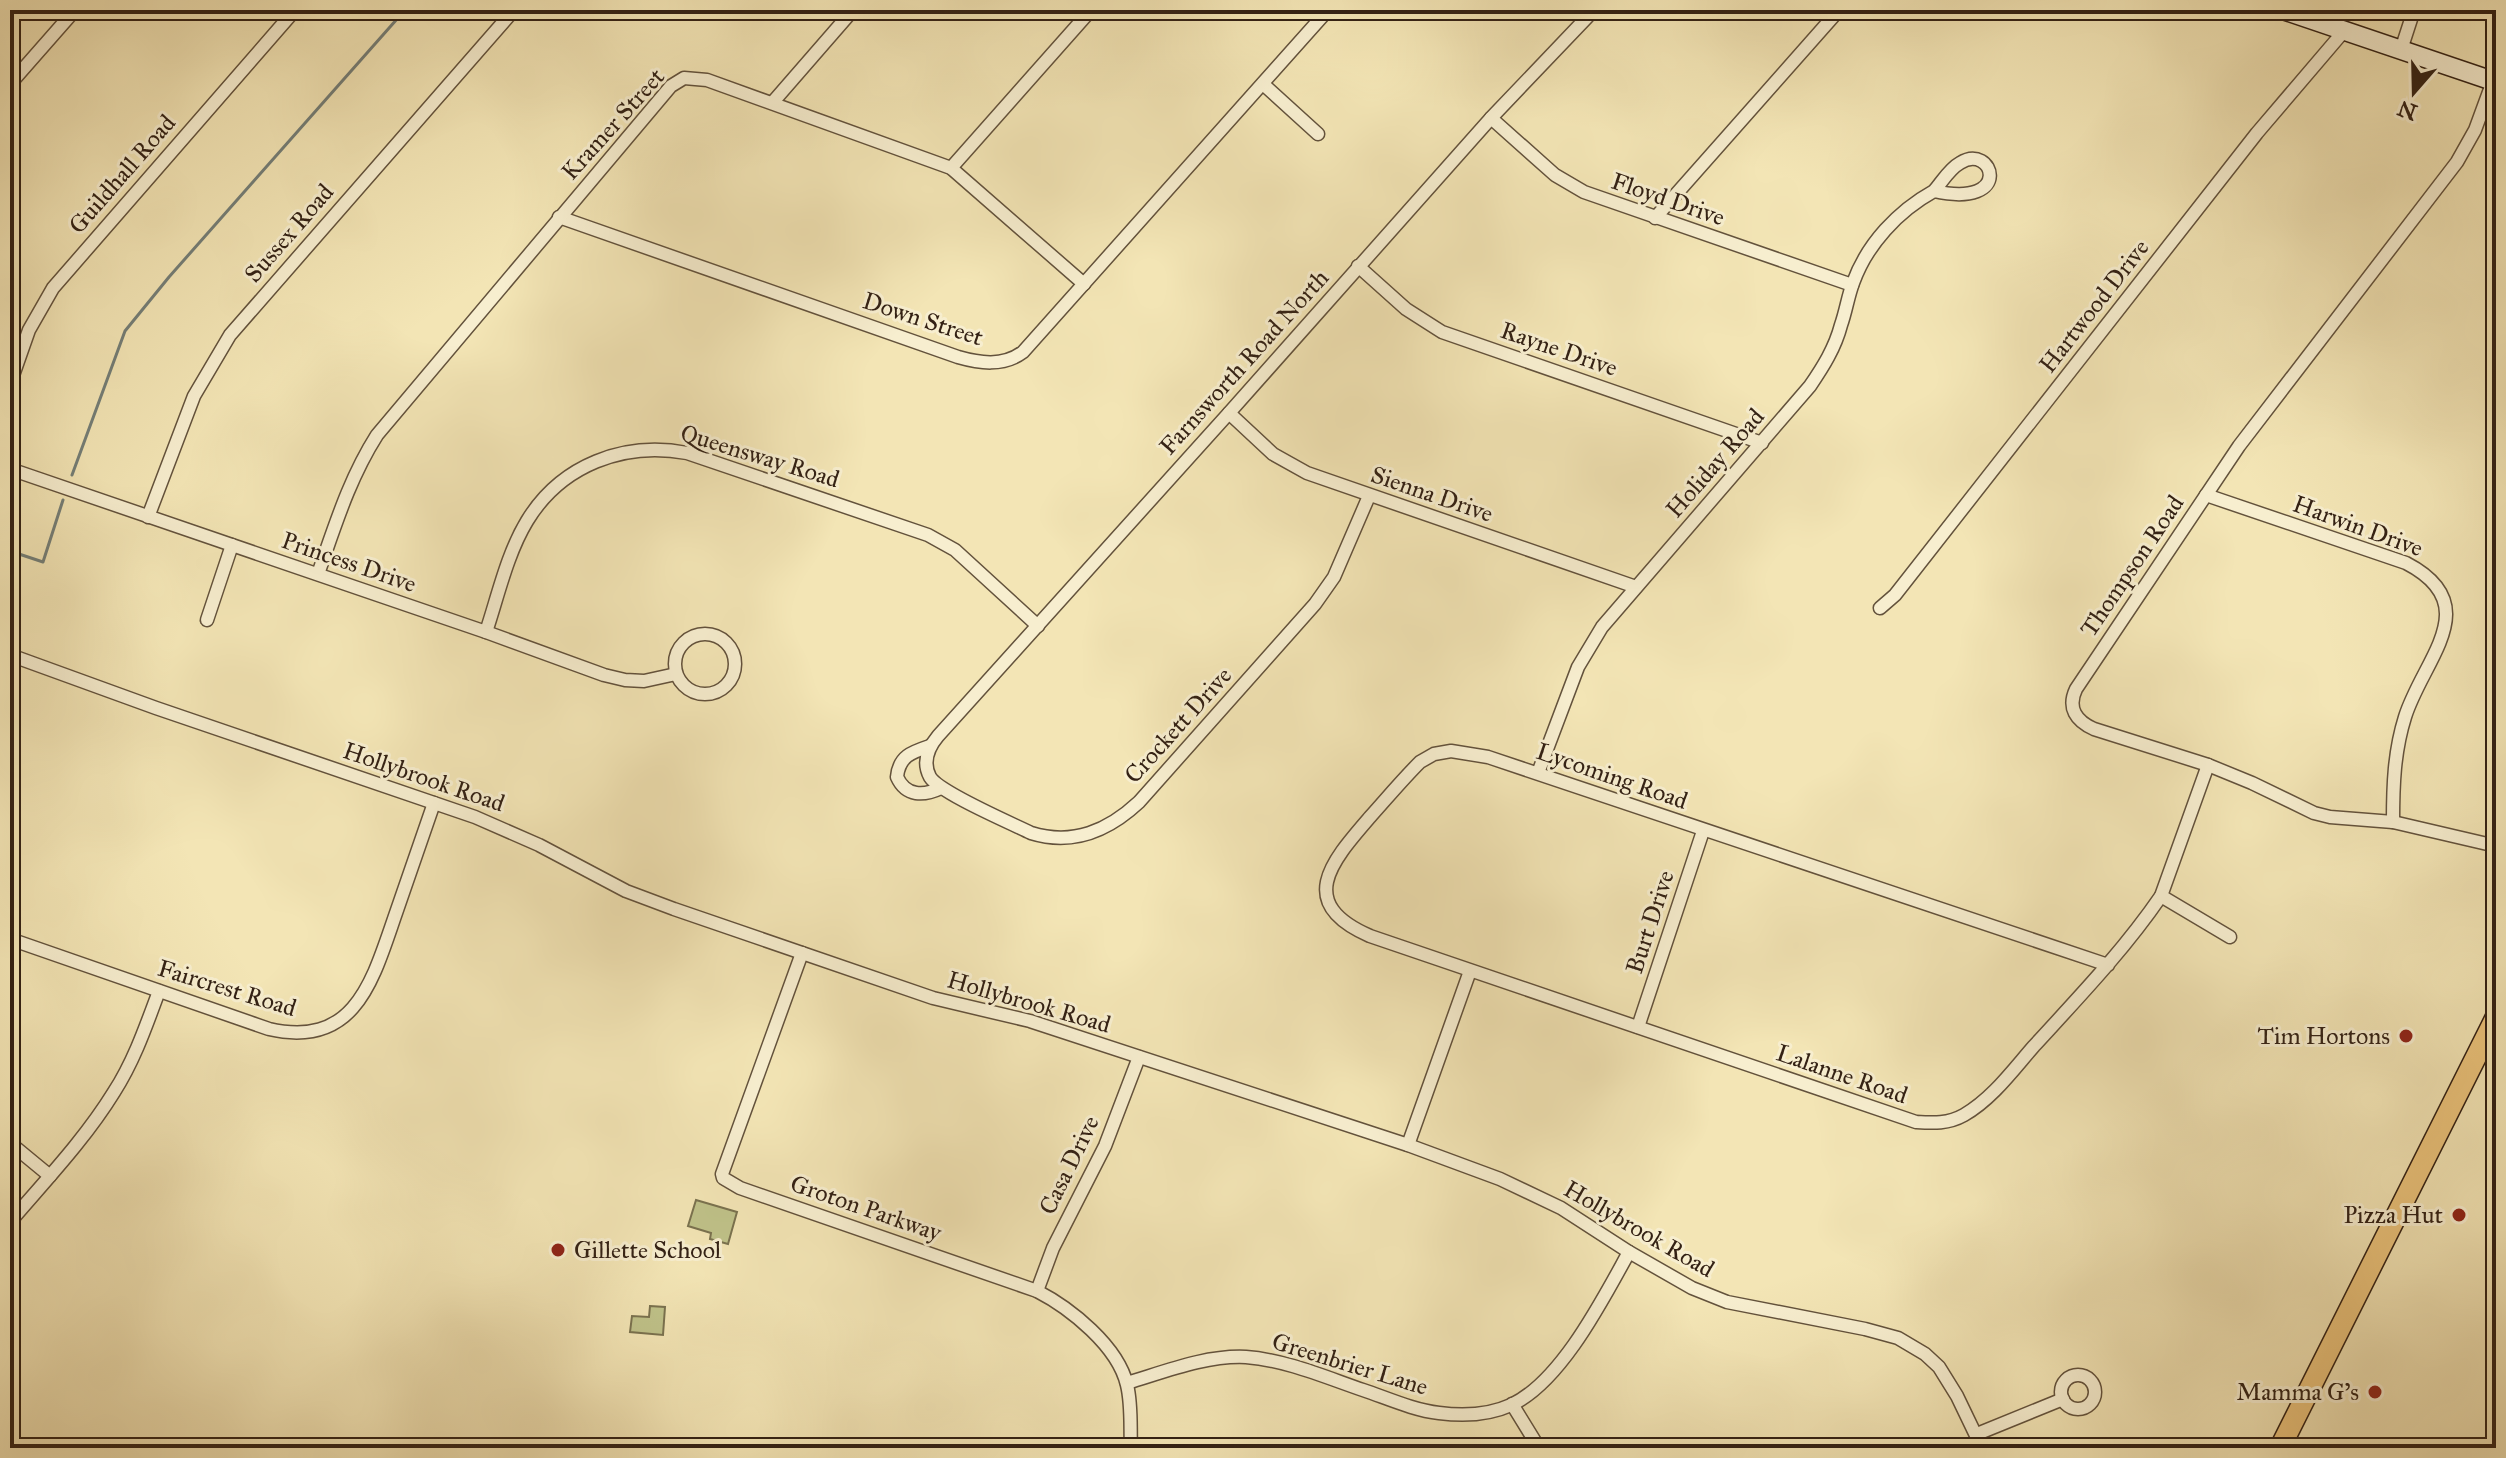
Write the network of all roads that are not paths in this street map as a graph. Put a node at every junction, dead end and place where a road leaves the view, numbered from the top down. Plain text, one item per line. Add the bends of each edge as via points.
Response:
1 (75, 10) edge
2 (295, 10) edge
3 (514, 10) edge
4 (853, 10) edge
5 (1091, 10) edge
6 (1328, 10) edge
7 (1594, 10) edge
8 (1839, 10) edge
9 (2283, 10) edge
10 (2414, 10) edge
11 (2344, 31) junction
12 (2401, 50) junction
13 (2494, 81) edge
14 (10, 84) edge
15 (1263, 84) junction
16 (773, 102) junction
17 (1491, 118) junction
18 (1318, 134) dead end
19 (951, 168) junction
20 (1934, 191) dead end
21 (559, 217) junction
22 (1655, 218) junction
23 (1358, 266) junction
24 (1084, 284) junction
25 (1852, 285) junction
26 (10, 384) edge
27 (1229, 413) junction
28 (1762, 443) junction
29 (10, 469) edge
30 (2206, 495) junction
31 (1369, 496) junction
32 (148, 517) junction
33 (232, 545) junction
34 (318, 574) junction
35 (1636, 587) junction
36 (1880, 608) dead end
37 (207, 620) dead end
38 (1038, 626) junction
39 (486, 632) junction
40 (10, 655) edge
41 (676, 674) junction
42 (930, 746) junction
43 (2208, 765) junction
44 (1538, 773) junction
45 (941, 788) junction
46 (434, 803) junction
47 (2393, 822) junction
48 (1703, 831) junction
49 (2496, 846) edge
50 (2161, 896) junction
51 (2230, 937) dead end
52 (10, 939) edge
53 (802, 953) junction
54 (2108, 965) junction
55 (1470, 971) junction
56 (159, 991) junction
57 (2496, 1017) edge
58 (1638, 1027) junction
59 (1139, 1057) junction
60 (10, 1143) edge
61 (1408, 1145) junction
62 (50, 1176) junction
63 (10, 1222) edge
64 (1629, 1252) junction
65 (1037, 1291) junction
66 (1127, 1383) junction
67 (2063, 1399) dead end
68 (1512, 1404) junction
69 (1977, 1434) junction
70 (1131, 1448) edge
71 (1539, 1448) edge
72 (1982, 1448) edge
73 (2280, 1448) edge

1 - 14 street
2 - 26 street, Guildhall Road via 53,288 29,330
3 - 32 street, Sussex Road via 230,335 194,396
4 - 16 street
5 - 19 street
6 - 15 street, Down Street
7 - 17 street, Farnsworth Road North
8 - 22 street
9 - 11 main road
10 - 12 street
11 - 12 main road
11 - 36 street, Hartwood Drive
12 - 13 main road
13 - 30 street, Thompson Road via 2457,162
15 - 18 street
15 - 24 street, Down Street
16 - 19 street, Kramer Street
16 - 21 street, Kramer Street via 707,80 676,81
17 - 22 street, Floyd Drive via 1564,181
17 - 23 street, Farnsworth Road North
19 - 24 street, Kramer Street
20 - 25 street, Holiday Road via 1891,223
21 - 24 street, Down Street via 982,362 1017,356
21 - 34 street, Kramer Street via 377,435 344,499
22 - 25 street, Floyd Drive
23 - 27 street, Farnsworth Road North
23 - 28 street, Rayne Drive via 1406,309 1442,332
25 - 28 street, Holiday Road via 1822,368
27 - 31 street, Sienna Drive via 1283,461
27 - 38 street, Farnsworth Road North
28 - 35 street, Holiday Road
29 - 32 street, Princess Drive
30 - 43 street, Thompson Road via 2076,689 2072,706 2077,719 2094,729
30 - 47 street, Harwin Drive via 2406,563 2436,583 2447,610 2446,625 2405,715 2397,746
31 - 35 street, Sienna Drive
31 - 45 street, Crockett Drive via 1334,577 1315,604 1124,816 1091,834 1045,837
32 - 33 street, Princess Drive
33 - 34 street, Princess Drive
33 - 37 street
34 - 39 street, Princess Drive
35 - 44 street, Holiday Road via 1588,647
38 - 39 street, Queensway Road via 955,550 928,535 687,453 652,448 598,460 552,489 520,535
38 - 42 street, Farnsworth Road North
39 - 41 street, Princess Drive via 614,678 644,681
40 - 46 street, Hollybrook Road
41 - 41 street via 676,654 698,634 727,642 736,660 732,679 717,693 688,690
42 - 45 street via 927,770
42 - 45 street, Crockett Drive via 907,755 897,777 917,794
43 - 47 street, Thompson Road via 2314,813
43 - 50 street, Lalanne Road
44 - 48 street, Lycoming Road
44 - 55 street, Lycoming Road via 1470,753 1434,754 1409,773 1340,852 1327,877 1331,908 1352,928
46 - 53 street, Hollybrook Road via 510,831 645,899
46 - 56 street, Faircrest Road via 371,982 341,1020 319,1030 283,1032
47 - 49 street, Thompson Road
48 - 54 street, Lycoming Road
48 - 58 street, Burt Drive
50 - 51 street
50 - 54 street, Lalanne Road
52 - 56 street, Faircrest Road
53 - 59 street, Hollybrook Road via 933,998 1030,1021
53 - 65 street, Groton Parkway via 723,1178
54 - 58 street, Lalanne Road via 1987,1098 1946,1122 1916,1122
55 - 58 street, Lalanne Road
55 - 61 street
56 - 62 street via 115,1092
57 - 73 main road
59 - 61 street, Hollybrook Road
59 - 65 street, Casa Drive via 1105,1146 1064,1224
60 - 62 street
61 - 64 street, Hollybrook Road via 1531,1193
62 - 63 street
64 - 68 street, Greenbrier Lane via 1557,1366
64 - 69 street, Hollybrook Road via 1727,1302 1865,1329 1911,1344 1939,1367
65 - 66 street, Groton Parkway via 1092,1331
66 - 68 street, Greenbrier Lane via 1220,1358 1245,1357 1300,1368 1437,1413 1489,1412
66 - 70 street, Groton Parkway
67 - 69 street
68 - 71 street
69 - 72 street, Hollybrook Road

